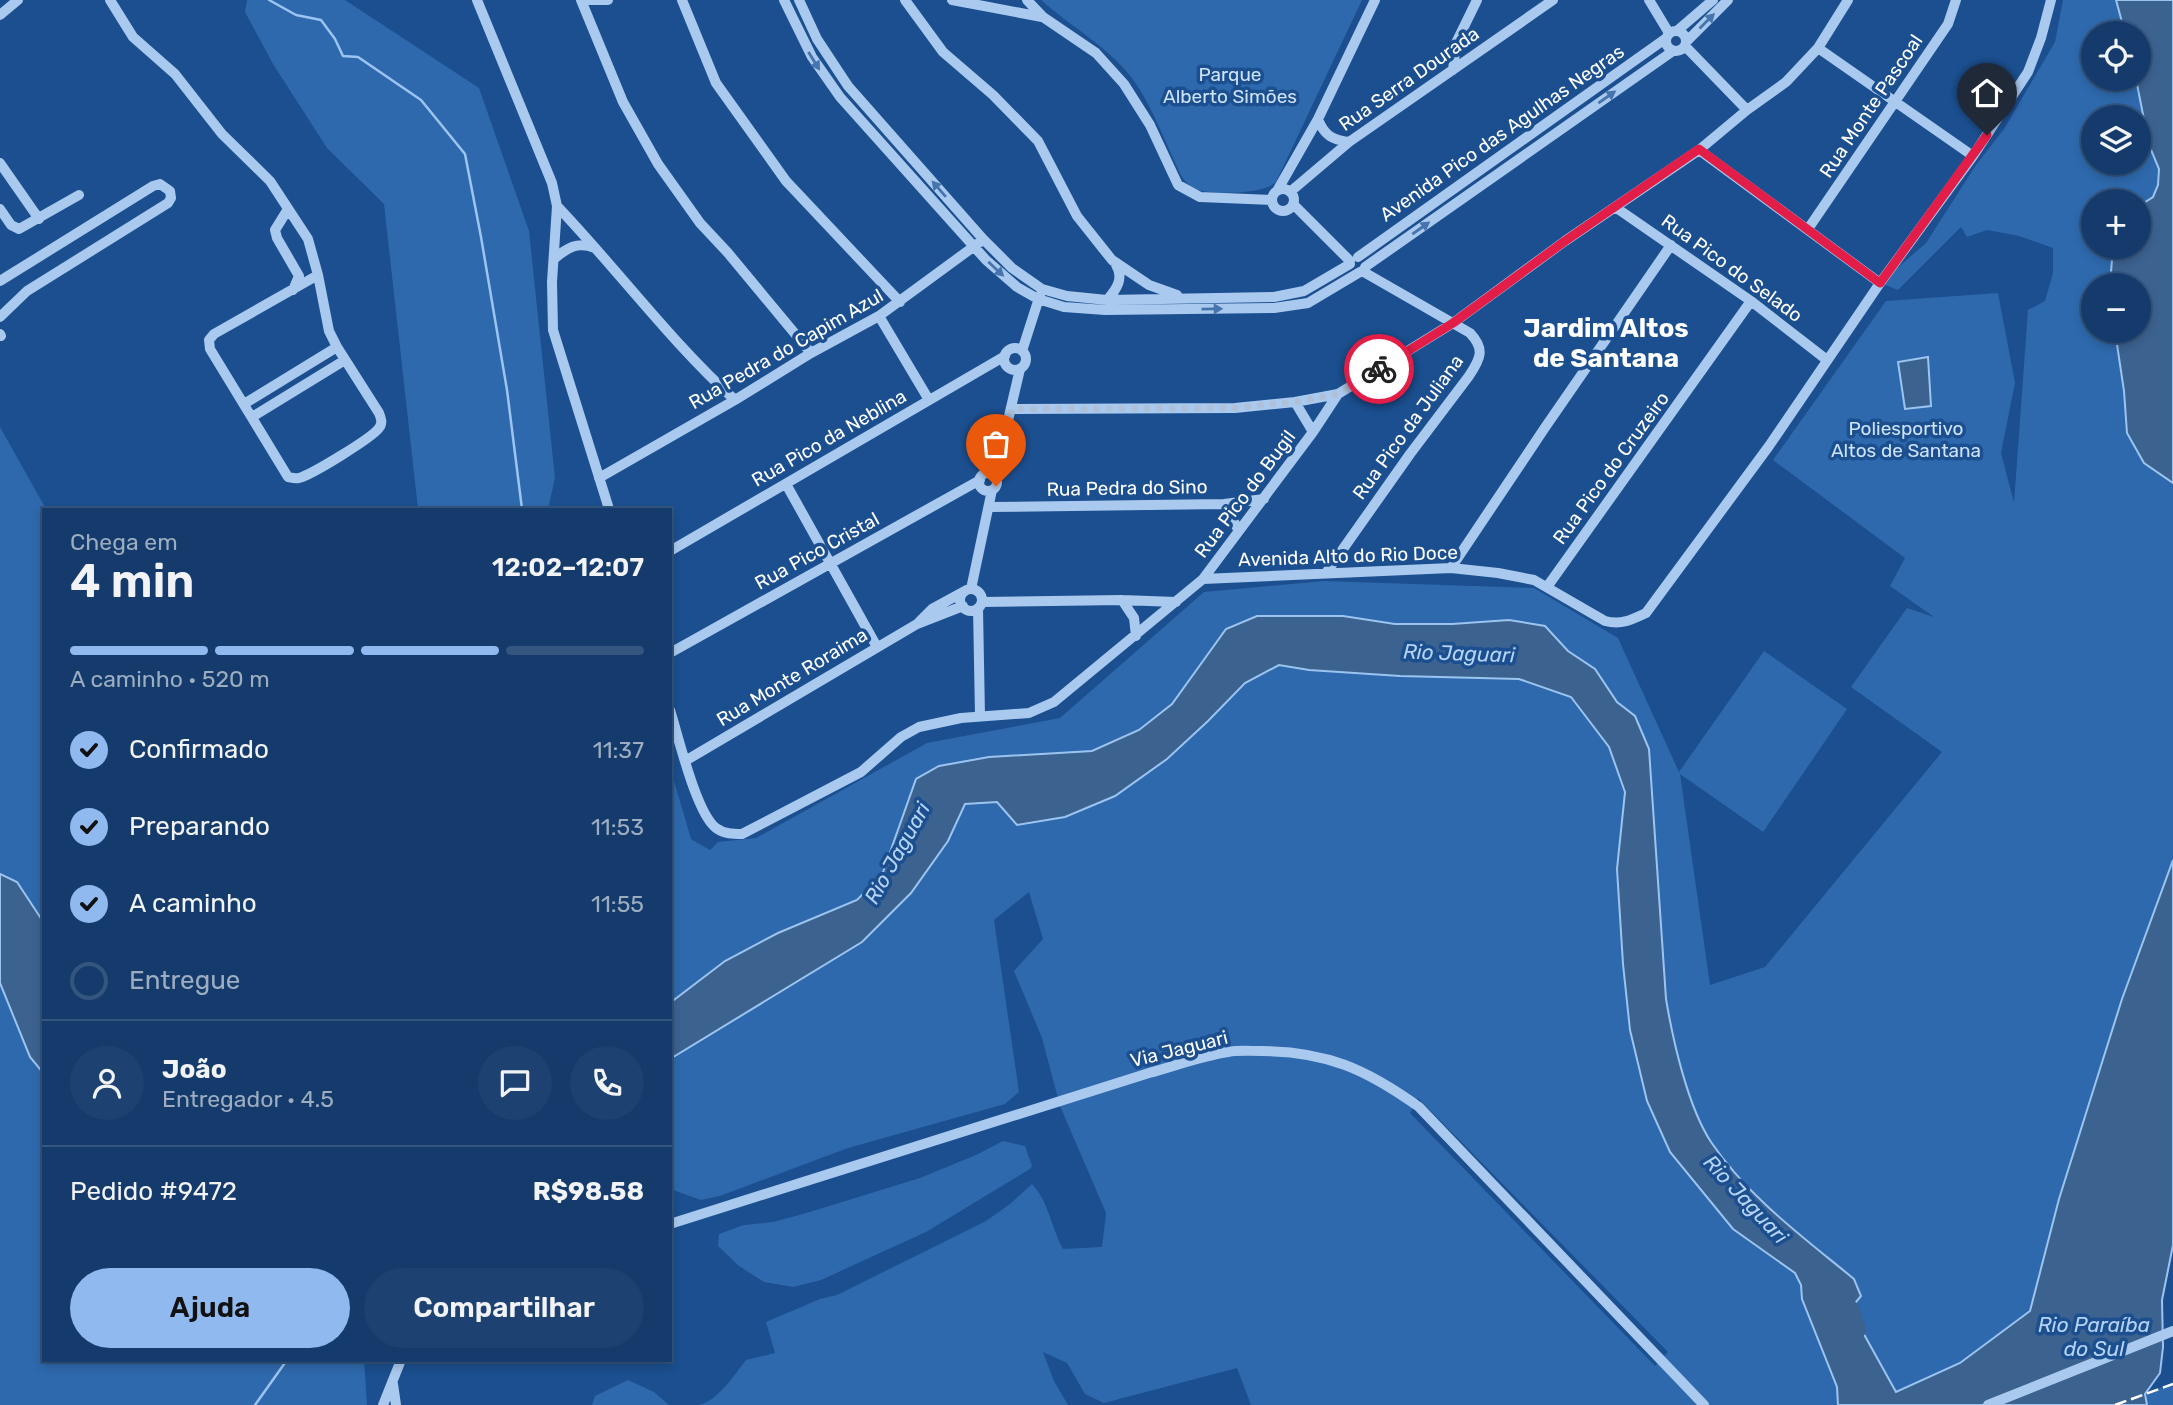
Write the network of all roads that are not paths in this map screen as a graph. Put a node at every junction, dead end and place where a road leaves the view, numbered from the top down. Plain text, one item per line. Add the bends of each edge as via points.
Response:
1 (18, 0) edge
2 (110, 0) edge
3 (581, 0) edge
4 (608, 0) edge
5 (682, 0) edge
6 (784, 0) edge
7 (799, 0) edge
8 (905, 0) edge
9 (952, 0) edge
10 (1027, 0) edge
11 (1375, 0) edge
12 (1477, 0) edge
13 (1553, 0) edge
14 (1649, 0) edge
15 (1713, 0) edge
16 (1728, 0) edge
17 (1848, 0) edge
18 (1956, 0) edge
19 (2051, 0) edge
20 (479, 2) edge
21 (0, 15) edge
22 (1043, 18) junction
23 (1671, 34) junction
24 (1686, 44) junction
25 (1818, 48) junction
26 (1673, 51) junction
27 (1453, 70) junction
28 (1895, 102) junction
29 (1747, 110) junction
30 (1318, 119) junction
31 (1349, 142) junction
32 (1699, 149) junction
33 (1973, 156) junction
34 (0, 163) edge
35 (1281, 193) junction
36 (79, 195) dead end
37 (1293, 204) junction
38 (557, 206) junction
39 (1615, 207) junction
40 (0, 209) edge
41 (288, 209) junction
42 (1283, 211) junction
43 (39, 219) junction
44 (1309, 221) junction
45 (1808, 229) junction
46 (979, 243) junction
47 (1671, 245) junction
48 (599, 250) junction
49 (554, 260) junction
50 (1112, 260) junction
51 (1353, 261) junction
52 (1362, 270) junction
53 (15, 271) junction
54 (318, 275) junction
55 (0, 281) edge
56 (1880, 283) junction
57 (27, 291) junction
58 (293, 291) junction
59 (1040, 294) junction
60 (1183, 297) junction
61 (1107, 300) junction
62 (1751, 301) junction
63 (900, 302) junction
64 (879, 316) junction
65 (0, 317) edge
66 (1453, 323) junction
67 (337, 347) junction
68 (1013, 352) junction
69 (811, 353) junction
70 (345, 360) junction
71 (1828, 360) junction
72 (1020, 369) junction
73 (1338, 394) junction
74 (735, 400) junction
75 (929, 400) junction
76 (1295, 402) junction
77 (244, 404) junction
78 (1012, 409) junction
79 (252, 417) junction
80 (1313, 432) junction
81 (995, 476) junction
82 (599, 478) junction
83 (980, 480) junction
84 (786, 484) junction
85 (992, 490) junction
86 (1264, 499) junction
87 (1224, 504) junction
88 (989, 507) junction
89 (609, 508) edge
90 (1239, 531) junction
91 (672, 550) edge
92 (832, 563) junction
93 (1451, 568) junction
94 (1326, 573) junction
95 (1203, 579) junction
96 (1547, 587) junction
97 (968, 590) junction
98 (1122, 600) junction
99 (1176, 602) junction
100 (980, 605) junction
101 (963, 606) junction
102 (917, 624) junction
103 (1136, 636) junction
104 (877, 647) junction
105 (672, 652) edge
106 (980, 716) junction
107 (672, 717) edge
108 (685, 761) junction
109 (672, 1223) edge
110 (2169, 1333) edge
111 (400, 1362) edge
112 (393, 1381) junction
113 (1990, 1404) edge
114 (383, 1405) edge
115 (396, 1405) edge
116 (1704, 1405) edge

1 - 21 street
2 - 41 street via 133,37 176,74 222,134 270,181
3 - 4 street
3 - 69 street via 623,102 657,164 700,223
5 - 63 street via 716,83 786,181
6 -> 46 street, Avenida Pico das Agulhas Negras via 823,75
46 -> 7 street, Avenida Pico das Agulhas Negras via 848,86 817,39
8 - 50 street via 943,52 1038,141 1077,216
9 - 22 street
10 - 22 street
11 - 30 street
12 - 27 street via 1454,51
13 - 27 street, Rua Serra Dourada
14 - 23 street
15 - 23 street, Avenida Pico das Agulhas Negras
24 -> 16 street
17 - 25 street
18 - 28 street, Rua Monte Pascoal via 1948,24
19 - 33 street, Avenida Alto do Rio Doce via 2028,72
20 - 38 street via 552,183
22 - 35 street via 1096,52 1124,84 1150,125 1178,185 1200,197
23 - 24 street via 1683,33
23 - 26 street via 1666,45
23 - 51 street, Avenida Pico das Agulhas Negras
24 - 26 street
24 - 29 street
25 - 28 street
25 - 29 street via 1786,82
52 -> 26 street, Avenida Pico das Agulhas Negras
27 - 31 street, Rua Serra Dourada
28 - 33 street
28 - 45 street, Rua Monte Pascoal
29 - 32 street
30 - 31 street via 1330,137
30 - 35 street
31 - 35 street, Rua Serra Dourada
32 - 39 street
32 - 45 street
33 - 56 street, Avenida Alto do Rio Doce
34 - 43 street
35 - 37 street via 1293,197
35 - 42 street via 1276,209
36 - 43 street
37 - 42 street
37 - 44 street
38 - 48 street
38 - 49 street
39 - 47 street, Rua Pico do Selado
39 - 66 street
40 - 43 street via 15,229
41 - 54 street via 308,240
41 - 58 street via 275,230 299,276
42 - 44 street
44 - 51 street
45 - 56 street
46 - 59 street, Avenida Pico das Agulhas Negras via 1003,276
46 - 63 street, Rua Pedra do Capim Azul
47 - 62 street, Rua Pico do Selado
47 - 93 street
48 - 49 street via 576,245
48 - 74 street via 655,320
49 - 82 street via 553,330
50 - 60 street via 1149,285
50 - 61 street via 1120,272 1119,282
51 - 52 street, Rua Pico da Juliana via 1352,271
51 - 60 street, Avenida Pico das Agulhas Negras via 1304,291 1274,296
59 -> 52 street, Avenida Pico das Agulhas Negras via 1064,307 1105,310 1274,308 1308,303
52 - 66 street, Rua Pico da Juliana
53 - 55 street
53 - 57 street
53 - 57 street via 153,186 160,184 170,191 168,203
54 - 58 street
54 - 67 street via 329,331
56 - 71 street, Avenida Alto do Rio Doce
57 - 65 street
58 - 77 street via 209,340
59 - 61 street, Avenida Pico das Agulhas Negras
59 - 68 street
60 - 61 street, Avenida Pico das Agulhas Negras
62 - 71 street, Rua Pico do Selado
62 - 96 street, Rua Pico do Cruzeiro
63 - 64 street, Rua Pedra do Capim Azul
64 - 69 street, Rua Pedra do Capim Azul
64 - 75 street
66 - 73 street
66 - 94 street, Rua Pico da Juliana via 1478,342 1478,362
67 - 70 street
67 - 77 street
68 - 72 street via 1026,360
68 - 72 street via 1007,367
68 - 75 street, Rua Pico da Neblina
69 - 74 street, Rua Pedra do Capim Azul
70 - 79 street
70 - 79 street via 381,420 378,429 351,449 292,479
71 - 96 street, Avenida Alto do Rio Doce via 1646,613 1628,622 1605,621
72 - 78 street
73 - 76 street
73 - 80 street, Rua Pico do Bugil
74 - 82 street, Rua Pedra do Capim Azul
75 - 84 street, Rua Pico da Neblina
76 - 78 street via 1235,408
76 - 80 street
77 - 79 street
78 - 81 street
80 - 86 street, Rua Pico do Bugil
81 - 83 street via 986,474
81 - 85 street via 997,484
82 - 89 street
83 - 85 street via 982,488
83 - 92 street, Rua Pico Cristal
84 - 91 street, Rua Pico da Neblina
84 - 92 street
85 - 88 street
86 - 87 street, Rua Pedra do Sino
86 - 90 street, Rua Pico do Bugil
87 - 88 street, Rua Pedra do Sino
87 - 90 street, Rua Pedra do Sino
88 - 97 street
90 - 95 street, Rua Pico do Bugil
92 - 104 street
92 - 105 street, Rua Pico Cristal
93 - 94 street, Avenida Alto do Rio Doce
93 - 96 street, Avenida Alto do Rio Doce via 1519,576
94 - 95 street, Avenida Alto do Rio Doce
95 - 99 street
97 - 100 street via 980,593
97 - 101 street via 961,600
97 - 102 street, Rua Monte Roraima via 932,609
98 - 99 street
98 - 100 street
98 - 103 street via 1134,618
99 - 103 street
100 - 101 street via 973,610
100 - 106 street
101 - 102 street, Rua Monte Roraima
102 - 104 street, Rua Monte Roraima
103 - 106 street via 1041,709
104 - 108 street, Rua Monte Roraima
106 - 108 street via 919,727 853,777 743,834 725,833 710,822
107 - 108 street
109 - 116 street, Via Jaguari via 1163,1069 1228,1051 1294,1051 1332,1059 1365,1073 1419,1107
110 - 113 street
111 - 112 street
112 - 114 street
112 - 115 street

